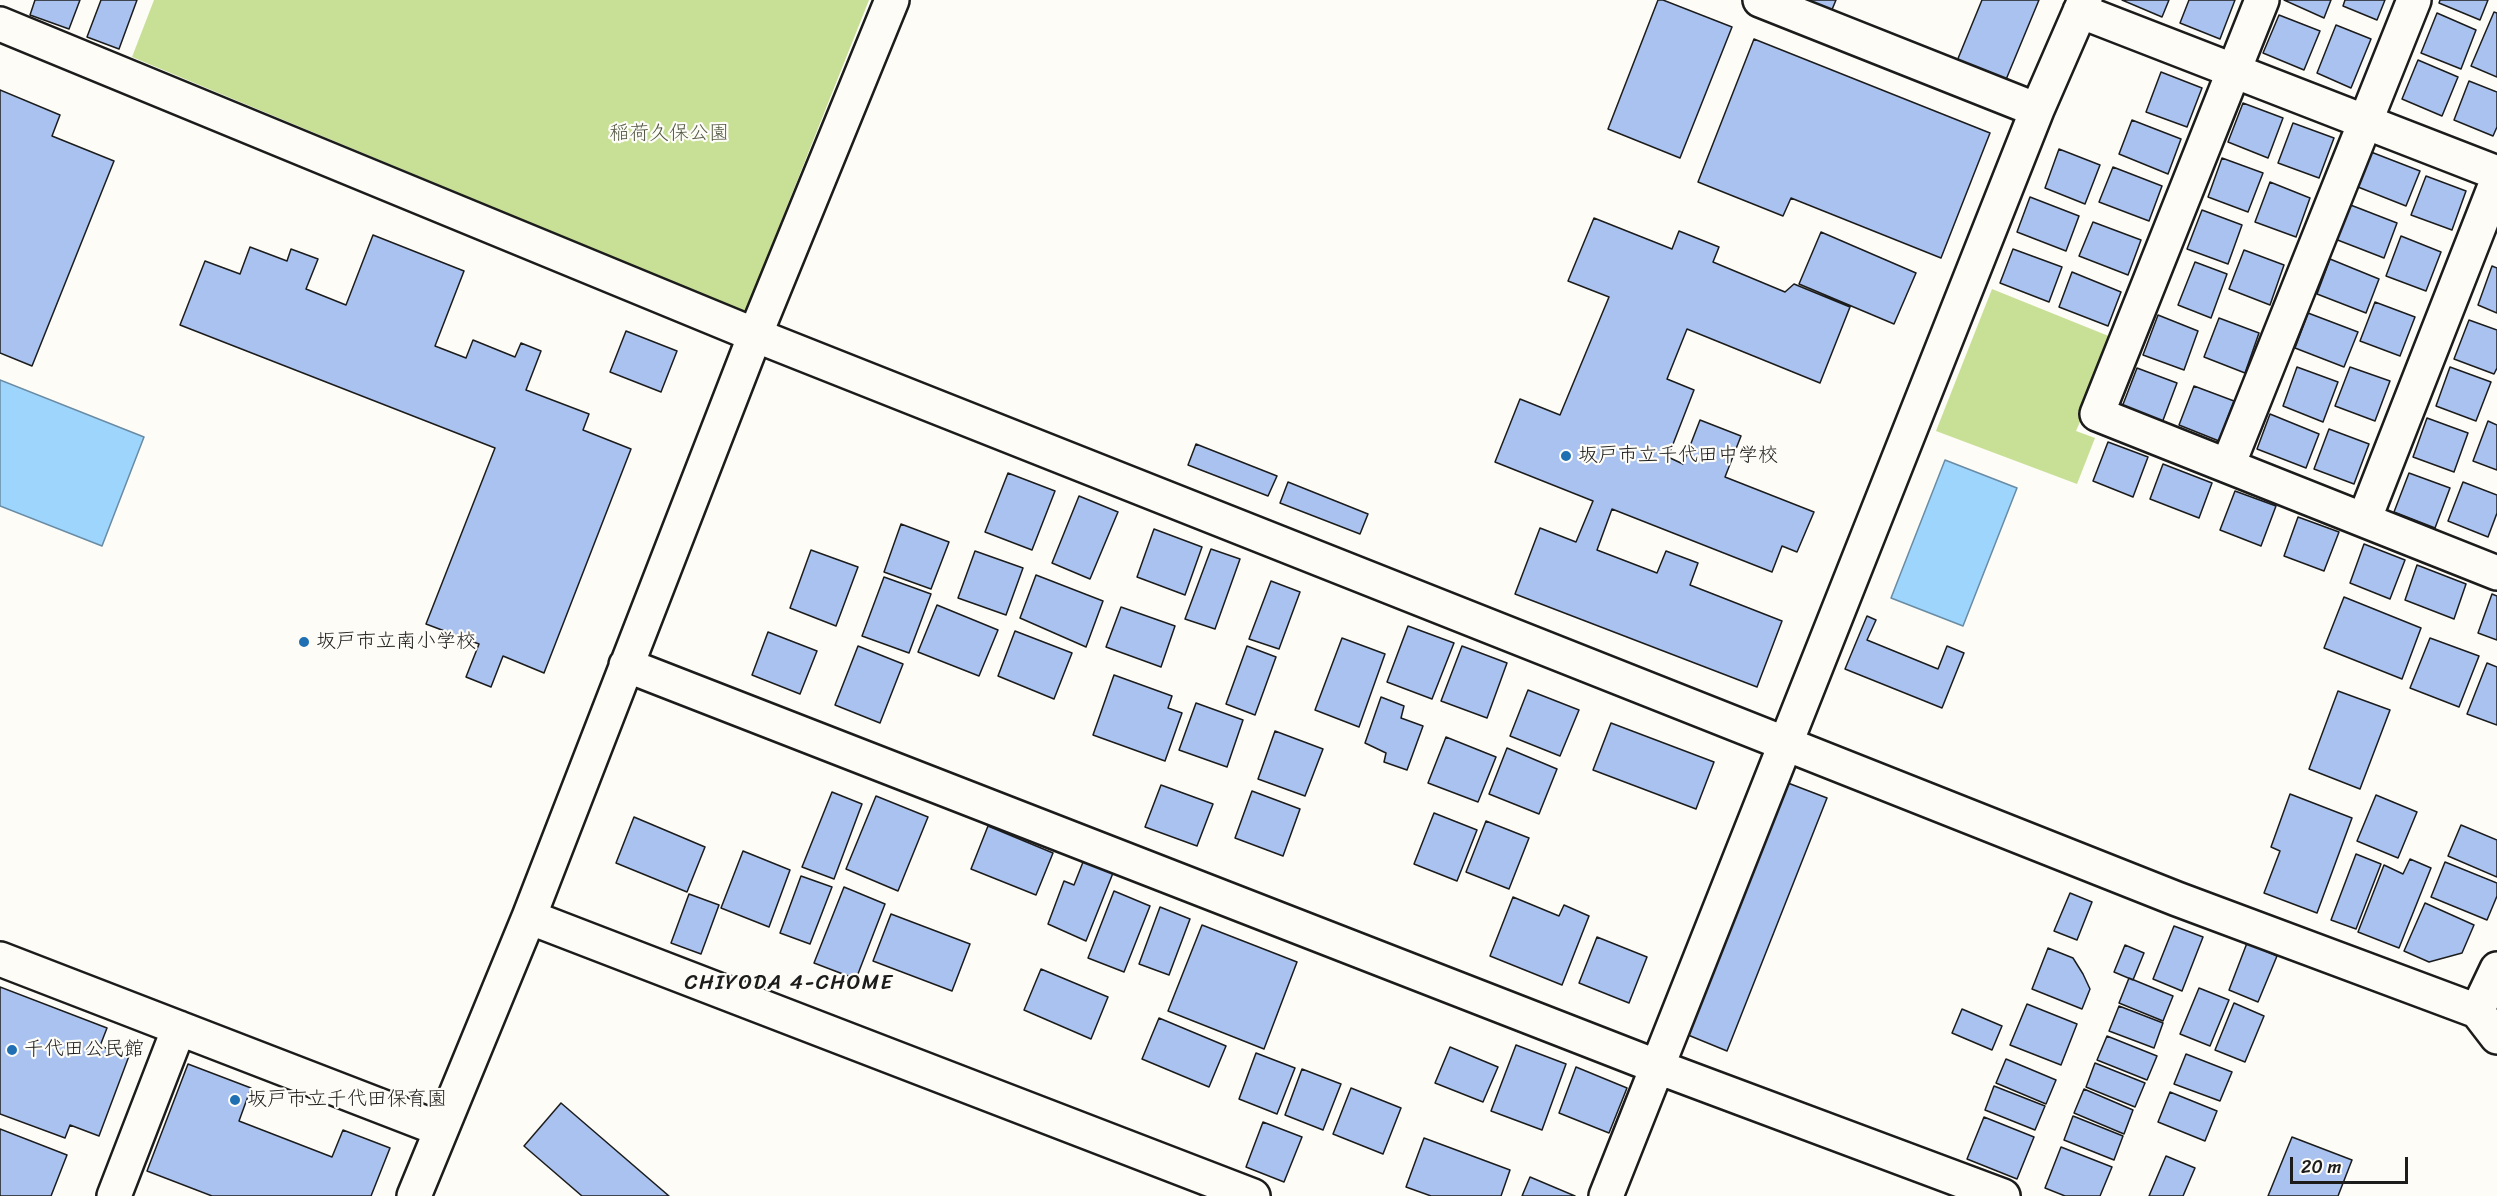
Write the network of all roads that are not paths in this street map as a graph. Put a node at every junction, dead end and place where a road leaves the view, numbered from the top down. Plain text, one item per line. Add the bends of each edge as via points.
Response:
1 (892, 0) edge
2 (2262, 0) edge
3 (2414, 0) edge
4 (1763, 1) edge
5 (2082, 6) edge
6 (0, 24) edge
7 (2233, 71) junction
8 (2037, 110) junction
9 (2364, 123) junction
10 (2497, 172) edge
11 (2497, 181) edge
12 (755, 335) junction
13 (2228, 465) junction
14 (2364, 520) junction
15 (2497, 573) edge
16 (626, 665) junction
17 (1787, 744) junction
18 (529, 917) junction
19 (0, 959) edge
20 (2497, 969) edge
21 (2477, 1011) junction
22 (179, 1028) junction
23 (2497, 1037) edge
24 (1658, 1067) junction
25 (440, 1129) junction
26 (114, 1196) edge
27 (414, 1196) edge
28 (1253, 1196) edge
29 (1606, 1196) edge
30 (2002, 1196) edge

1 - 12 street
2 - 7 street
3 - 9 street
4 - 8 street
5 - 7 street
5 - 8 street
6 - 12 street
7 - 9 street
7 - 13 street via 2097,414
8 - 17 street
9 - 10 street
9 - 13 street
11 - 14 street
12 - 16 street
12 - 17 street
13 - 14 street
14 - 15 street
16 - 18 street
16 - 24 street
17 - 21 street via 2177,899
17 - 24 street
18 - 25 street
18 - 28 street
19 - 22 street
20 - 21 street
21 - 23 street
22 - 25 street
22 - 26 street
24 - 29 street
24 - 30 street
25 - 27 street

